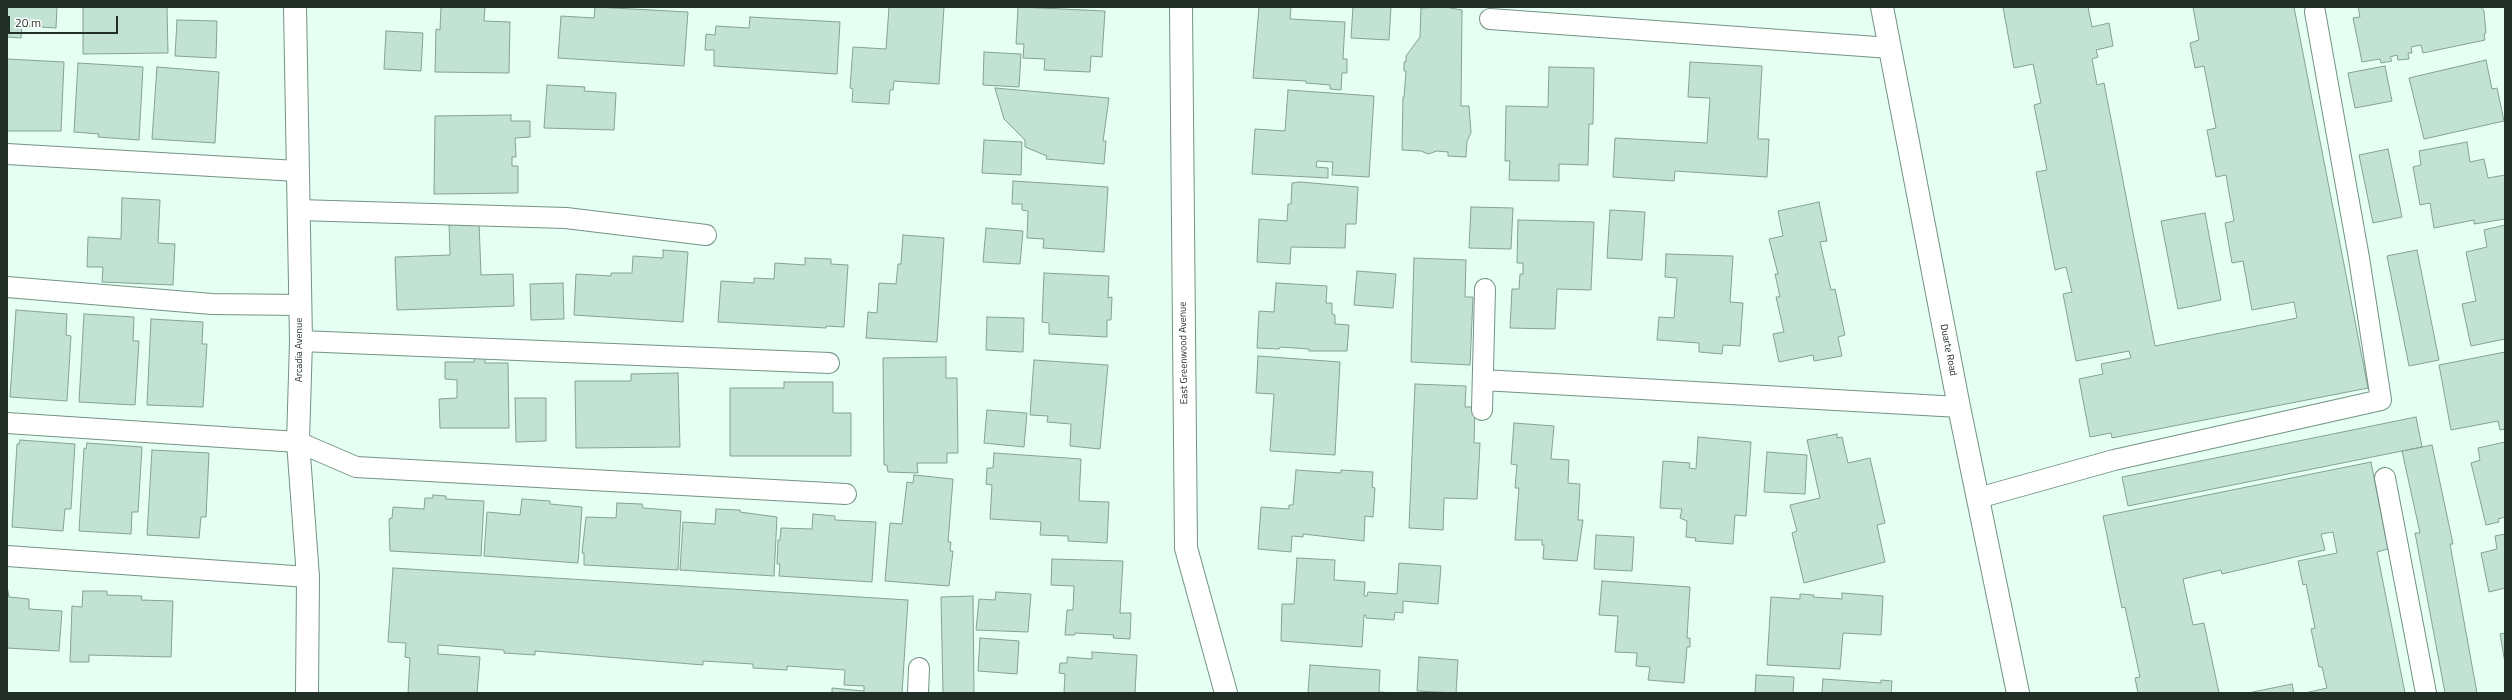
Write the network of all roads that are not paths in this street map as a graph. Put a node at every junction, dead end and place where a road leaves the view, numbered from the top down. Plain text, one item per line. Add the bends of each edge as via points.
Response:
1 (294, 7) edge
2 (1181, 7) edge
3 (1882, 7) edge
4 (2315, 12) dead end
5 (1490, 19) dead end
6 (1890, 48) junction
7 (7, 154) edge
8 (297, 171) junction
9 (298, 210) junction
10 (706, 235) dead end
11 (7, 287) edge
12 (1485, 289) dead end
13 (300, 305) junction
14 (301, 341) junction
15 (829, 363) dead end
16 (1483, 380) junction
17 (1959, 407) junction
18 (1482, 410) dead end
19 (7, 423) edge
20 (298, 442) junction
21 (2385, 478) dead end
22 (846, 494) dead end
23 (1978, 498) junction
24 (7, 556) edge
25 (308, 577) junction
26 (919, 668) dead end
27 (307, 693) edge
28 (918, 693) edge
29 (1226, 693) edge
30 (2018, 693) edge
31 (2426, 693) edge

1 - 8 street, Arcadia Avenue
2 - 29 street, East Greenwood Avenue via 1186,548
3 - 6 street, Duarte Road
4 - 23 lane via 2359,258 2381,400 2114,460
5 - 6 lane
6 - 17 street, Duarte Road
7 - 8 lane
8 - 9 street, Arcadia Avenue
9 - 10 lane via 566,218
9 - 13 street, Arcadia Avenue
11 - 13 lane via 212,304
12 - 16 lane
13 - 14 street, Arcadia Avenue
14 - 15 lane
14 - 20 street, Arcadia Avenue
16 - 17 lane
16 - 18 lane
17 - 23 street, Duarte Road
19 - 20 lane
20 - 22 lane via 356,467
20 - 25 street, Arcadia Avenue
21 - 31 lane
23 - 30 street, Duarte Road
24 - 25 lane
25 - 27 street, Arcadia Avenue
26 - 28 lane

